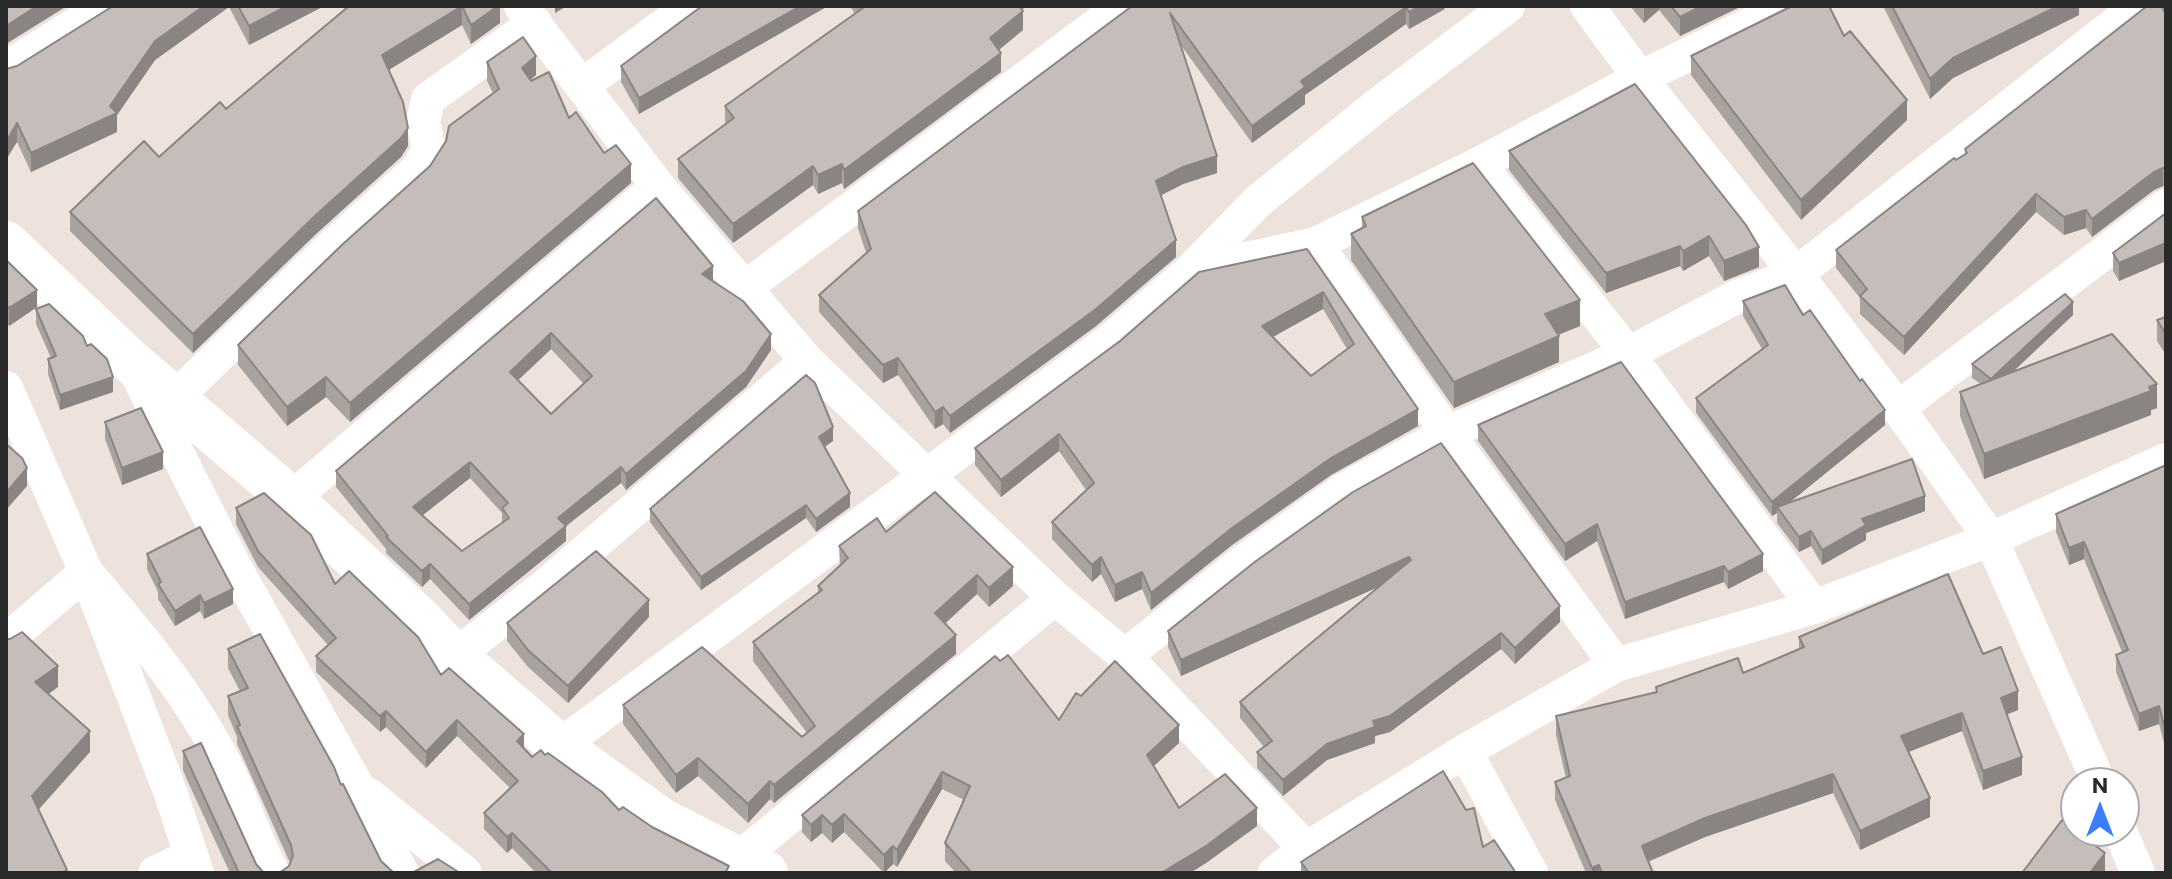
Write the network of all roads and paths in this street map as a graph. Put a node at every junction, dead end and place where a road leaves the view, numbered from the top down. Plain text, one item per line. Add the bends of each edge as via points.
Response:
1 (105, 6) edge
2 (690, 6) edge
3 (1122, 6) edge
4 (1508, 6) edge
5 (1587, 6) edge
6 (1787, 6) edge
7 (2138, 6) edge
8 (528, 14) edge
9 (6, 68) edge
10 (1640, 78) junction
11 (583, 85) junction
12 (1479, 164) junction
13 (658, 186) junction
14 (2166, 206) edge
15 (6, 243) edge
16 (1316, 244) junction
17 (1190, 271) junction
18 (1796, 274) junction
19 (746, 287) junction
20 (1628, 354) junction
21 (129, 360) junction
22 (807, 361) junction
23 (6, 388) edge
24 (175, 398) junction
25 (1898, 408) junction
26 (1447, 433) junction
27 (2166, 460) edge
28 (926, 474) junction
29 (291, 499) junction
30 (1991, 539) junction
31 (86, 572) junction
32 (1055, 598) junction
33 (1814, 607) junction
34 (6, 641) edge
35 (455, 656) junction
36 (1125, 656) junction
37 (1616, 665) junction
38 (559, 746) junction
39 (1465, 751) junction
40 (2092, 767) edge
41 (357, 786) junction
42 (2127, 847) edge
43 (1306, 849) junction
44 (194, 865) edge
45 (752, 866) edge
46 (155, 873) edge
47 (273, 873) edge
48 (402, 873) edge
49 (465, 873) edge
50 (1275, 873) edge
51 (1531, 873) edge
52 (2138, 873) edge

1 - 9 street
2 - 11 street
3 - 19 street
4 - 17 street via 1257,202
5 - 10 street
6 - 10 street
7 - 18 street
8 - 11 street
8 - 24 street via 428,99 423,122 429,150 417,170
10 - 12 street
10 - 18 street
11 - 13 street
12 - 16 street
12 - 20 street
13 - 19 street
13 - 29 street
14 - 25 street
15 - 21 street
16 - 17 street
16 - 26 street
17 - 28 street via 1108,342
18 - 20 street via 1736,297
18 - 25 street
19 - 22 street
20 - 26 street
20 - 33 street
21 - 24 street
21 - 41 street via 235,567
22 - 28 street
22 - 35 street via 545,586
23 - 31 street
24 - 29 street
25 - 30 street
26 - 36 street via 1342,491
26 - 37 street
27 - 30 street
28 - 32 street
28 - 38 street
29 - 35 street
30 - 33 street
30 - 40 street
31 - 34 street
31 - 44 street
31 - 47 street via 149,647 199,719
32 - 36 street
32 - 45 street
33 - 37 street
35 - 38 street
36 - 43 street
37 - 39 street
38 - 45 street via 663,821
39 - 43 street
39 - 51 street
41 - 48 street
41 - 49 street
42 - 52 street
43 - 50 street
44 - 46 street

